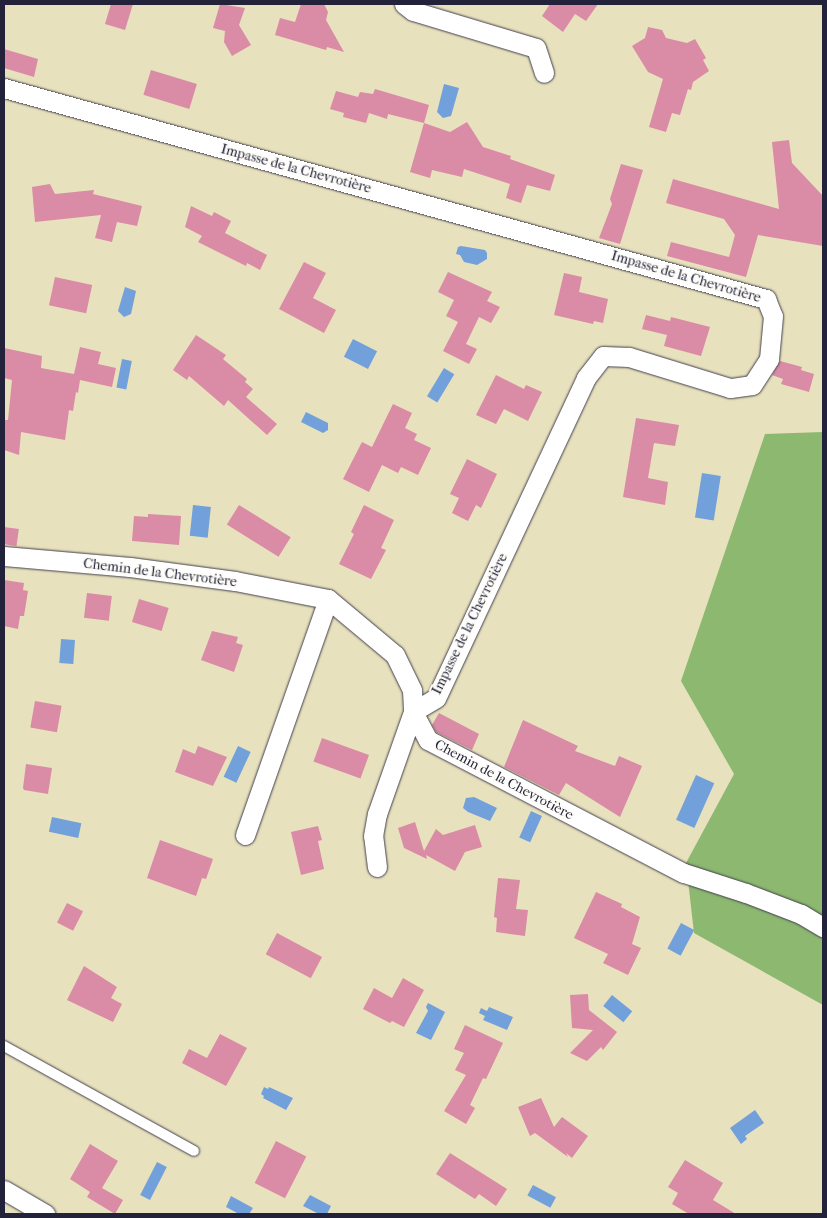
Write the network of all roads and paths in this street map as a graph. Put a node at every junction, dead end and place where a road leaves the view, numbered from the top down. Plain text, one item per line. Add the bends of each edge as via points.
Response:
1 (404, 4) edge
2 (544, 73) dead end
3 (4, 88) edge
4 (4, 556) edge
5 (328, 599) junction
6 (413, 712) junction
7 (245, 836) dead end
8 (377, 867) dead end
9 (823, 926) edge
10 (4, 1046) edge
11 (194, 1151) dead end
12 (4, 1190) edge
13 (45, 1214) edge

1 - 2 street via 412,11 536,48
3 - 6 street, Impasse de la Chevrotière via 766,299 773,316 769,359 752,386 730,388 629,357 603,356 586,378 436,698
4 - 5 street, Chemin de la Chevrotière via 130,567
5 - 6 street, Chemin de la Chevrotière via 395,655 412,690
5 - 7 street
6 - 8 street via 377,814 374,836
6 - 9 street, Chemin de la Chevrotière via 428,740 613,838 684,873 755,896
10 - 11 lane
12 - 13 street

